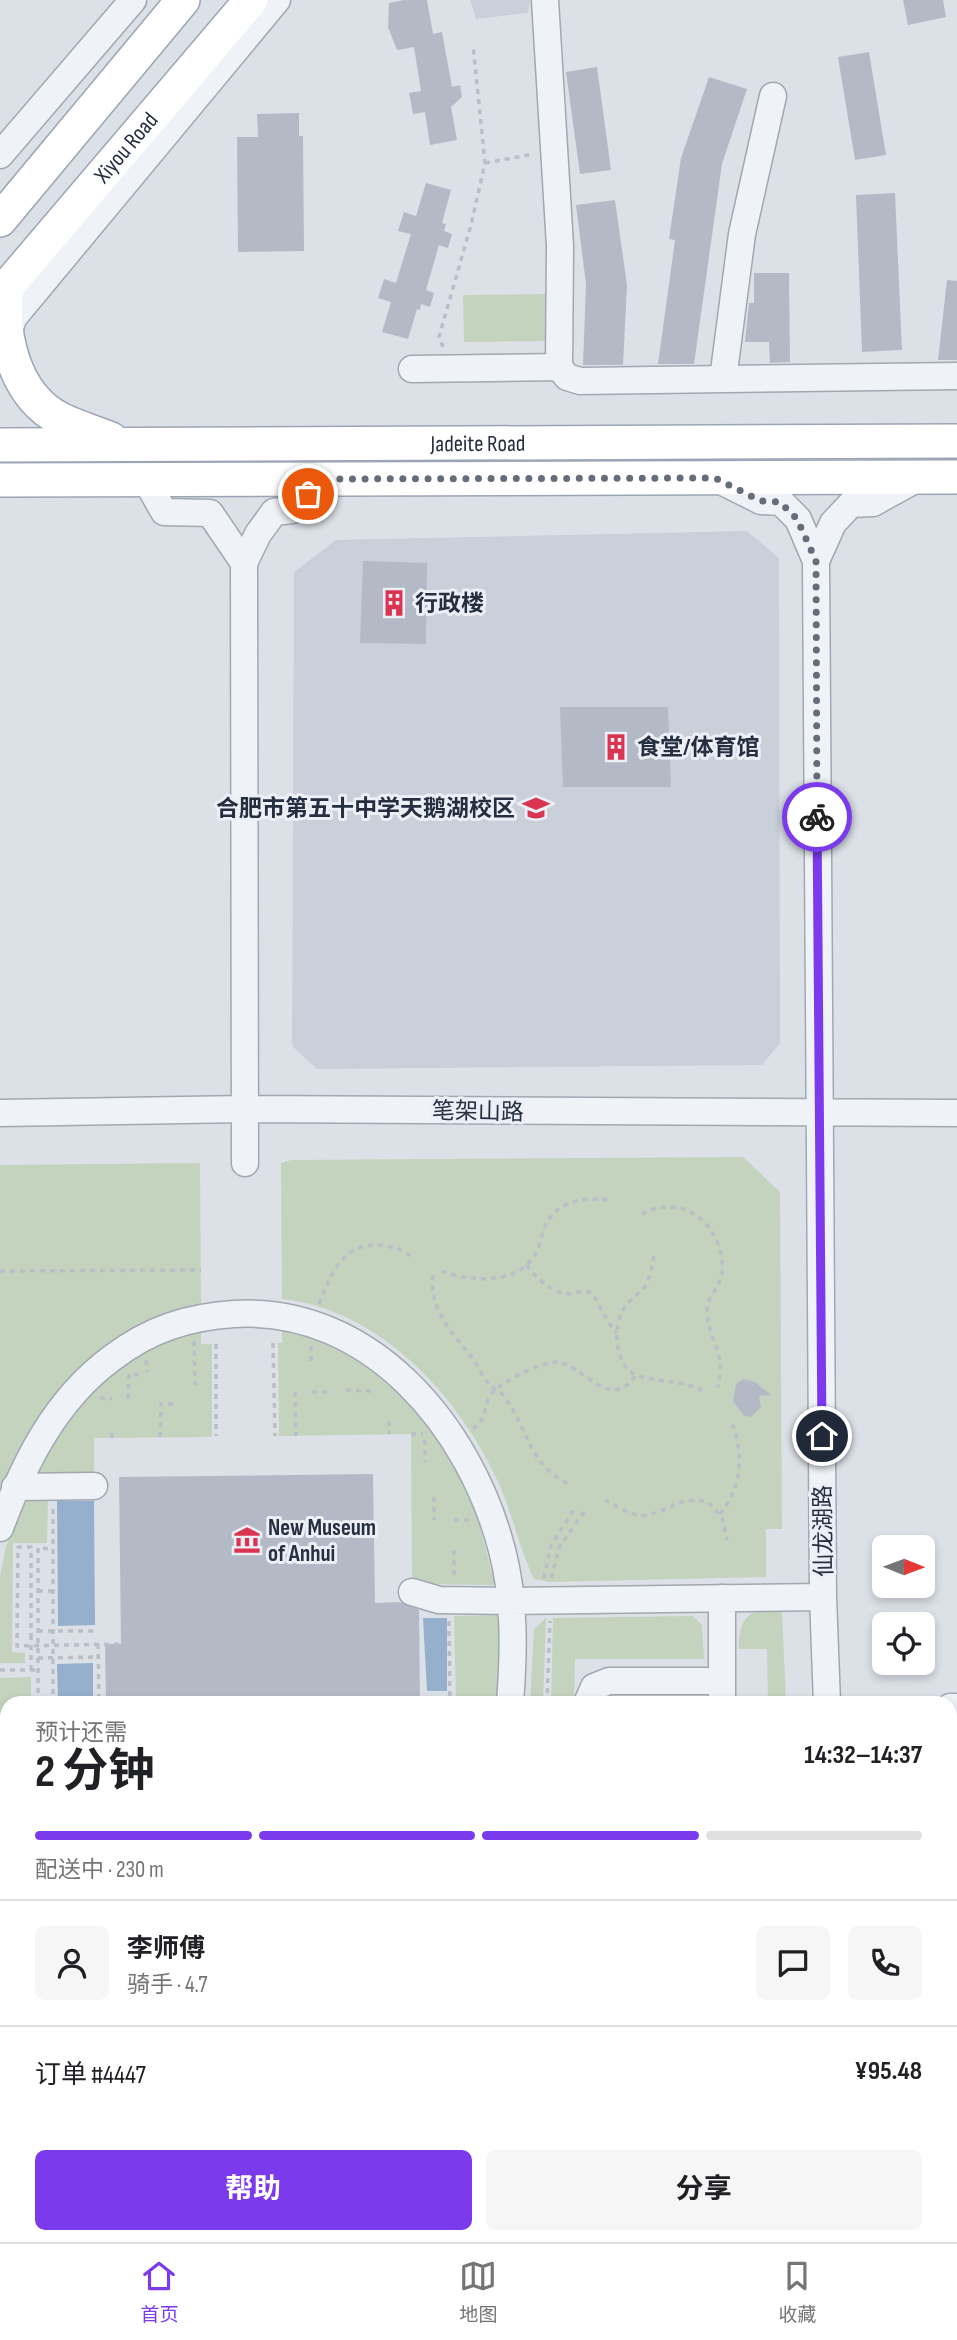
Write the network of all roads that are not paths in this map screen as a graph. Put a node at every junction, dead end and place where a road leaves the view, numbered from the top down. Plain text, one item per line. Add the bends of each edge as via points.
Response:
1 (133, 0) edge
2 (183, 0) edge
3 (251, 0) edge
4 (277, 0) edge
5 (545, 0) edge
6 (773, 96) dead end
7 (0, 155) edge
8 (0, 220) edge
9 (3, 291) edge
10 (3, 344) edge
11 (559, 367) junction
12 (412, 369) dead end
13 (957, 376) edge
14 (723, 379) junction
15 (957, 441) edge
16 (0, 445) edge
17 (126, 445) junction
18 (920, 477) junction
19 (957, 477) edge
20 (715, 478) junction
21 (324, 479) junction
22 (146, 480) junction
23 (2, 481) edge
24 (816, 561) junction
25 (244, 563) junction
26 (246, 1109) junction
27 (0, 1113) edge
28 (957, 1113) edge
29 (819, 1114) junction
30 (244, 1163) dead end
31 (94, 1486) dead end
32 (16, 1487) junction
33 (0, 1528) edge
34 (412, 1592) dead end
35 (824, 1597) junction
36 (722, 1598) junction
37 (510, 1601) junction
38 (722, 1692) edge
39 (510, 1696) edge
40 (590, 1696) edge
41 (827, 1696) edge

1 - 7 street
2 - 8 main road
3 - 9 main road, Xiyou Road
4 - 10 street via 14,317
5 - 11 street via 560,246
6 - 14 street via 742,234
9 - 10 main road
10 - 17 main road via 23,386 58,418
11 - 12 street
11 - 14 street via 567,377 580,381
13 - 14 street
15 - 17 main road, Jadeite Road
16 - 17 main road, Jadeite Road
18 - 19 main road, Jadeite Road
18 - 20 main road, Jadeite Road
18 - 24 street via 873,503 851,504 832,523
20 - 21 main road, Jadeite Road
20 - 24 street via 761,501 780,502 797,519
21 - 22 main road, Jadeite Road
21 - 25 street via 292,510 274,512
22 - 23 main road, Jadeite Road
22 - 25 street via 164,512 211,513
24 - 29 street, 仙龙湖路
25 - 26 street
26 - 27 street, 笔架山路
26 - 29 street, 笔架山路
26 - 30 street
28 - 29 street, 笔架山路
29 - 35 street, 仙龙湖路
31 - 32 street
32 - 33 street
32 - 37 street via 41,1436 77,1389 140,1339 188,1318 246,1313 292,1316 352,1340 396,1371 455,1440 502,1550
34 - 37 street via 449,1600
35 - 36 street
35 - 41 street, 仙龙湖路
36 - 37 street
36 - 38 street
37 - 39 street
38 - 40 street via 609,1681 594,1687

